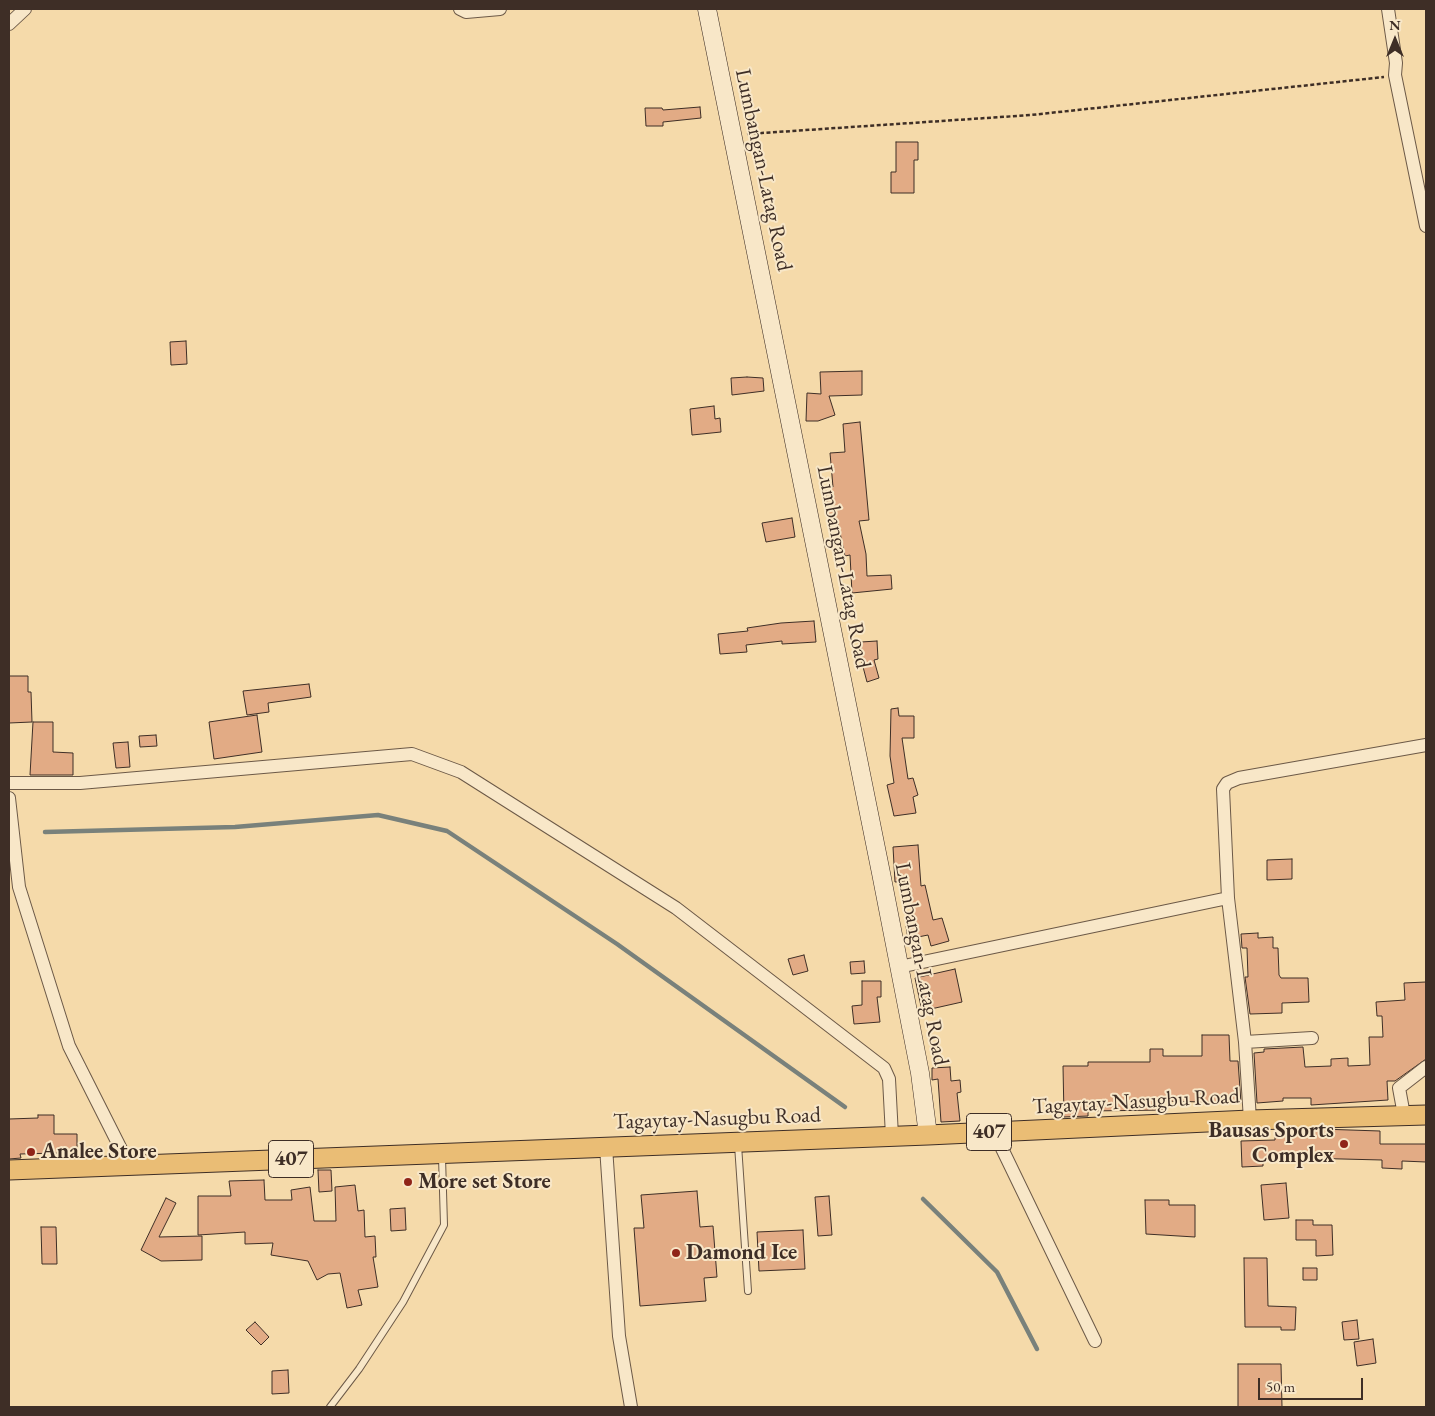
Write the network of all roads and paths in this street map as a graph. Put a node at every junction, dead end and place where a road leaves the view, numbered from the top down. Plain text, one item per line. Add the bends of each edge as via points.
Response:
1 (25, 9) edge
2 (460, 9) edge
3 (500, 9) edge
4 (707, 9) edge
5 (1388, 9) edge
6 (9, 24) edge
7 (1395, 75) junction
8 (732, 135) junction
9 (1426, 226) edge
10 (1426, 745) edge
11 (9, 783) edge
12 (9, 798) edge
13 (1228, 898) junction
14 (899, 967) junction
15 (1312, 1038) dead end
16 (1245, 1042) junction
17 (1426, 1067) edge
18 (1404, 1115) junction
19 (1426, 1115) edge
20 (1250, 1120) junction
21 (994, 1132) junction
22 (928, 1135) junction
23 (892, 1136) junction
24 (738, 1142) junction
25 (606, 1147) junction
26 (442, 1153) junction
27 (129, 1165) junction
28 (9, 1170) edge
29 (748, 1291) dead end
30 (1095, 1341) dead end
31 (330, 1407) edge
32 (631, 1407) edge

1 - 6 street
2 - 3 street via 466,12
4 - 8 street, Lumbangan-Latag Road
5 - 7 street
7 - 8 path via 1031,115
7 - 9 street
8 - 14 street, Lumbangan-Latag Road
10 - 13 street via 1239,778 1227,783 1222,797
11 - 23 street via 80,783 412,754 461,772 676,908 884,1068 889,1079
12 - 27 street via 19,887 69,1046
13 - 14 street
13 - 16 street
14 - 22 street, Lumbangan-Latag Road via 920,1073
15 - 16 street
16 - 20 street
17 - 18 street via 1398,1088
18 - 19 main road, Tagaytay-Nasugbu Road / 407
18 - 20 main road, Tagaytay-Nasugbu Road / 407
20 - 21 main road, Tagaytay-Nasugbu Road / 407
21 - 22 main road, Tagaytay-Nasugbu Road / 407
21 - 30 street
22 - 23 main road, Tagaytay-Nasugbu Road / 407
23 - 24 main road, Tagaytay-Nasugbu Road / 407
24 - 25 main road, Tagaytay-Nasugbu Road / 407
24 - 29 lane
25 - 26 main road, Tagaytay-Nasugbu Road / 407
25 - 32 street via 619,1336
26 - 27 main road, Tagaytay-Nasugbu Road / 407
26 - 31 lane via 444,1225 403,1302
27 - 28 main road, Tagaytay-Nasugbu Road / 407

